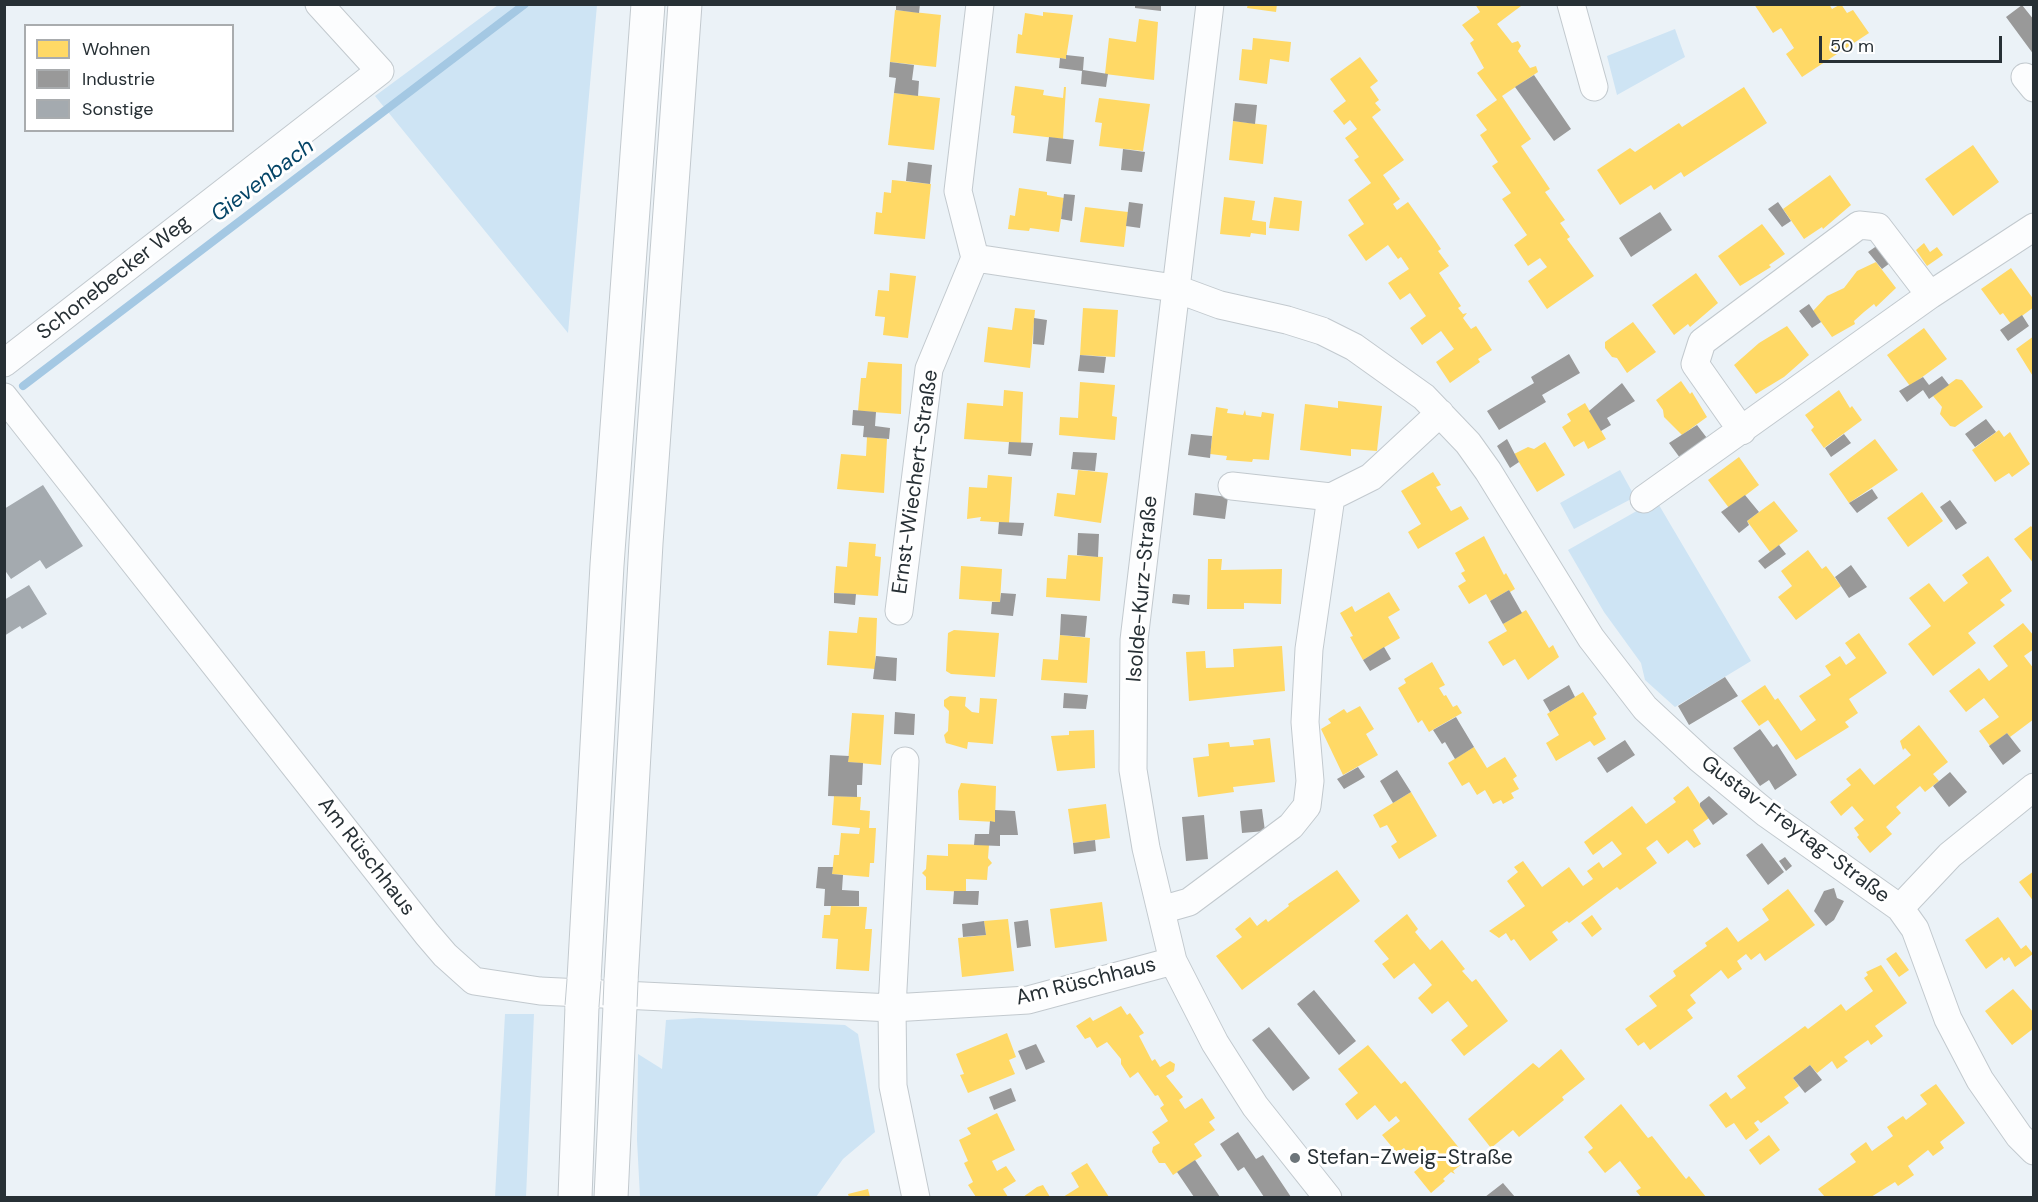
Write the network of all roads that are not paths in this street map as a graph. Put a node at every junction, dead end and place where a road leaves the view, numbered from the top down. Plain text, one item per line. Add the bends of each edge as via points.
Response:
1 (319, 4) edge
2 (648, 4) edge
3 (685, 4) edge
4 (980, 4) edge
5 (1210, 4) edge
6 (1571, 4) edge
7 (1594, 87) dead end
8 (2034, 227) edge
9 (975, 258) junction
10 (1174, 288) junction
11 (1930, 295) junction
12 (4, 363) edge
13 (4, 397) edge
14 (1440, 412) junction
15 (1742, 431) junction
16 (1232, 486) dead end
17 (1331, 497) junction
18 (1644, 499) dead end
19 (899, 611) dead end
20 (905, 761) dead end
21 (2034, 787) edge
22 (1900, 909) junction
23 (1161, 910) junction
24 (1173, 961) junction
25 (892, 1008) junction
26 (2034, 1151) edge
27 (575, 1197) edge
28 (612, 1197) edge
29 (916, 1197) edge
30 (1327, 1197) edge

1 - 12 street, Schonebecker Weg via 380,70
2 - 27 highway via 609,542
3 - 28 highway via 646,543
4 - 9 street via 958,191
5 - 10 street, Isolde-Kurz-Straße
6 - 7 street
8 - 11 street
9 - 10 street, Gustav-Freytag-Straße
9 - 19 street, Ernst-Wiechert-Straße via 929,369
10 - 14 street, Gustav-Freytag-Straße via 1322,331 1385,367
10 - 23 street, Isolde-Kurz-Straße via 1134,640 1133,770
11 - 15 street
11 - 15 street via 1878,227 1859,225 1702,342 1695,364
13 - 25 street, Am Rüschhaus via 427,934 474,981 540,991
14 - 17 street via 1371,477
14 - 22 street, Gustav-Freytag-Straße via 1488,471 1591,638 1645,708 1767,814
15 - 18 street
16 - 17 street
17 - 23 street via 1309,649 1305,722 1310,781 1307,806 1291,826 1189,903
20 - 25 street
21 - 22 street via 1950,855
22 - 26 street, Gustav-Freytag-Straße via 1915,929 1948,1019 1980,1080
23 - 24 street, Isolde-Kurz-Straße
24 - 25 street, Am Rüschhaus via 1028,1000
24 - 30 street, Isolde-Kurz-Straße via 1215,1043 1255,1106
25 - 29 street via 893,1086

